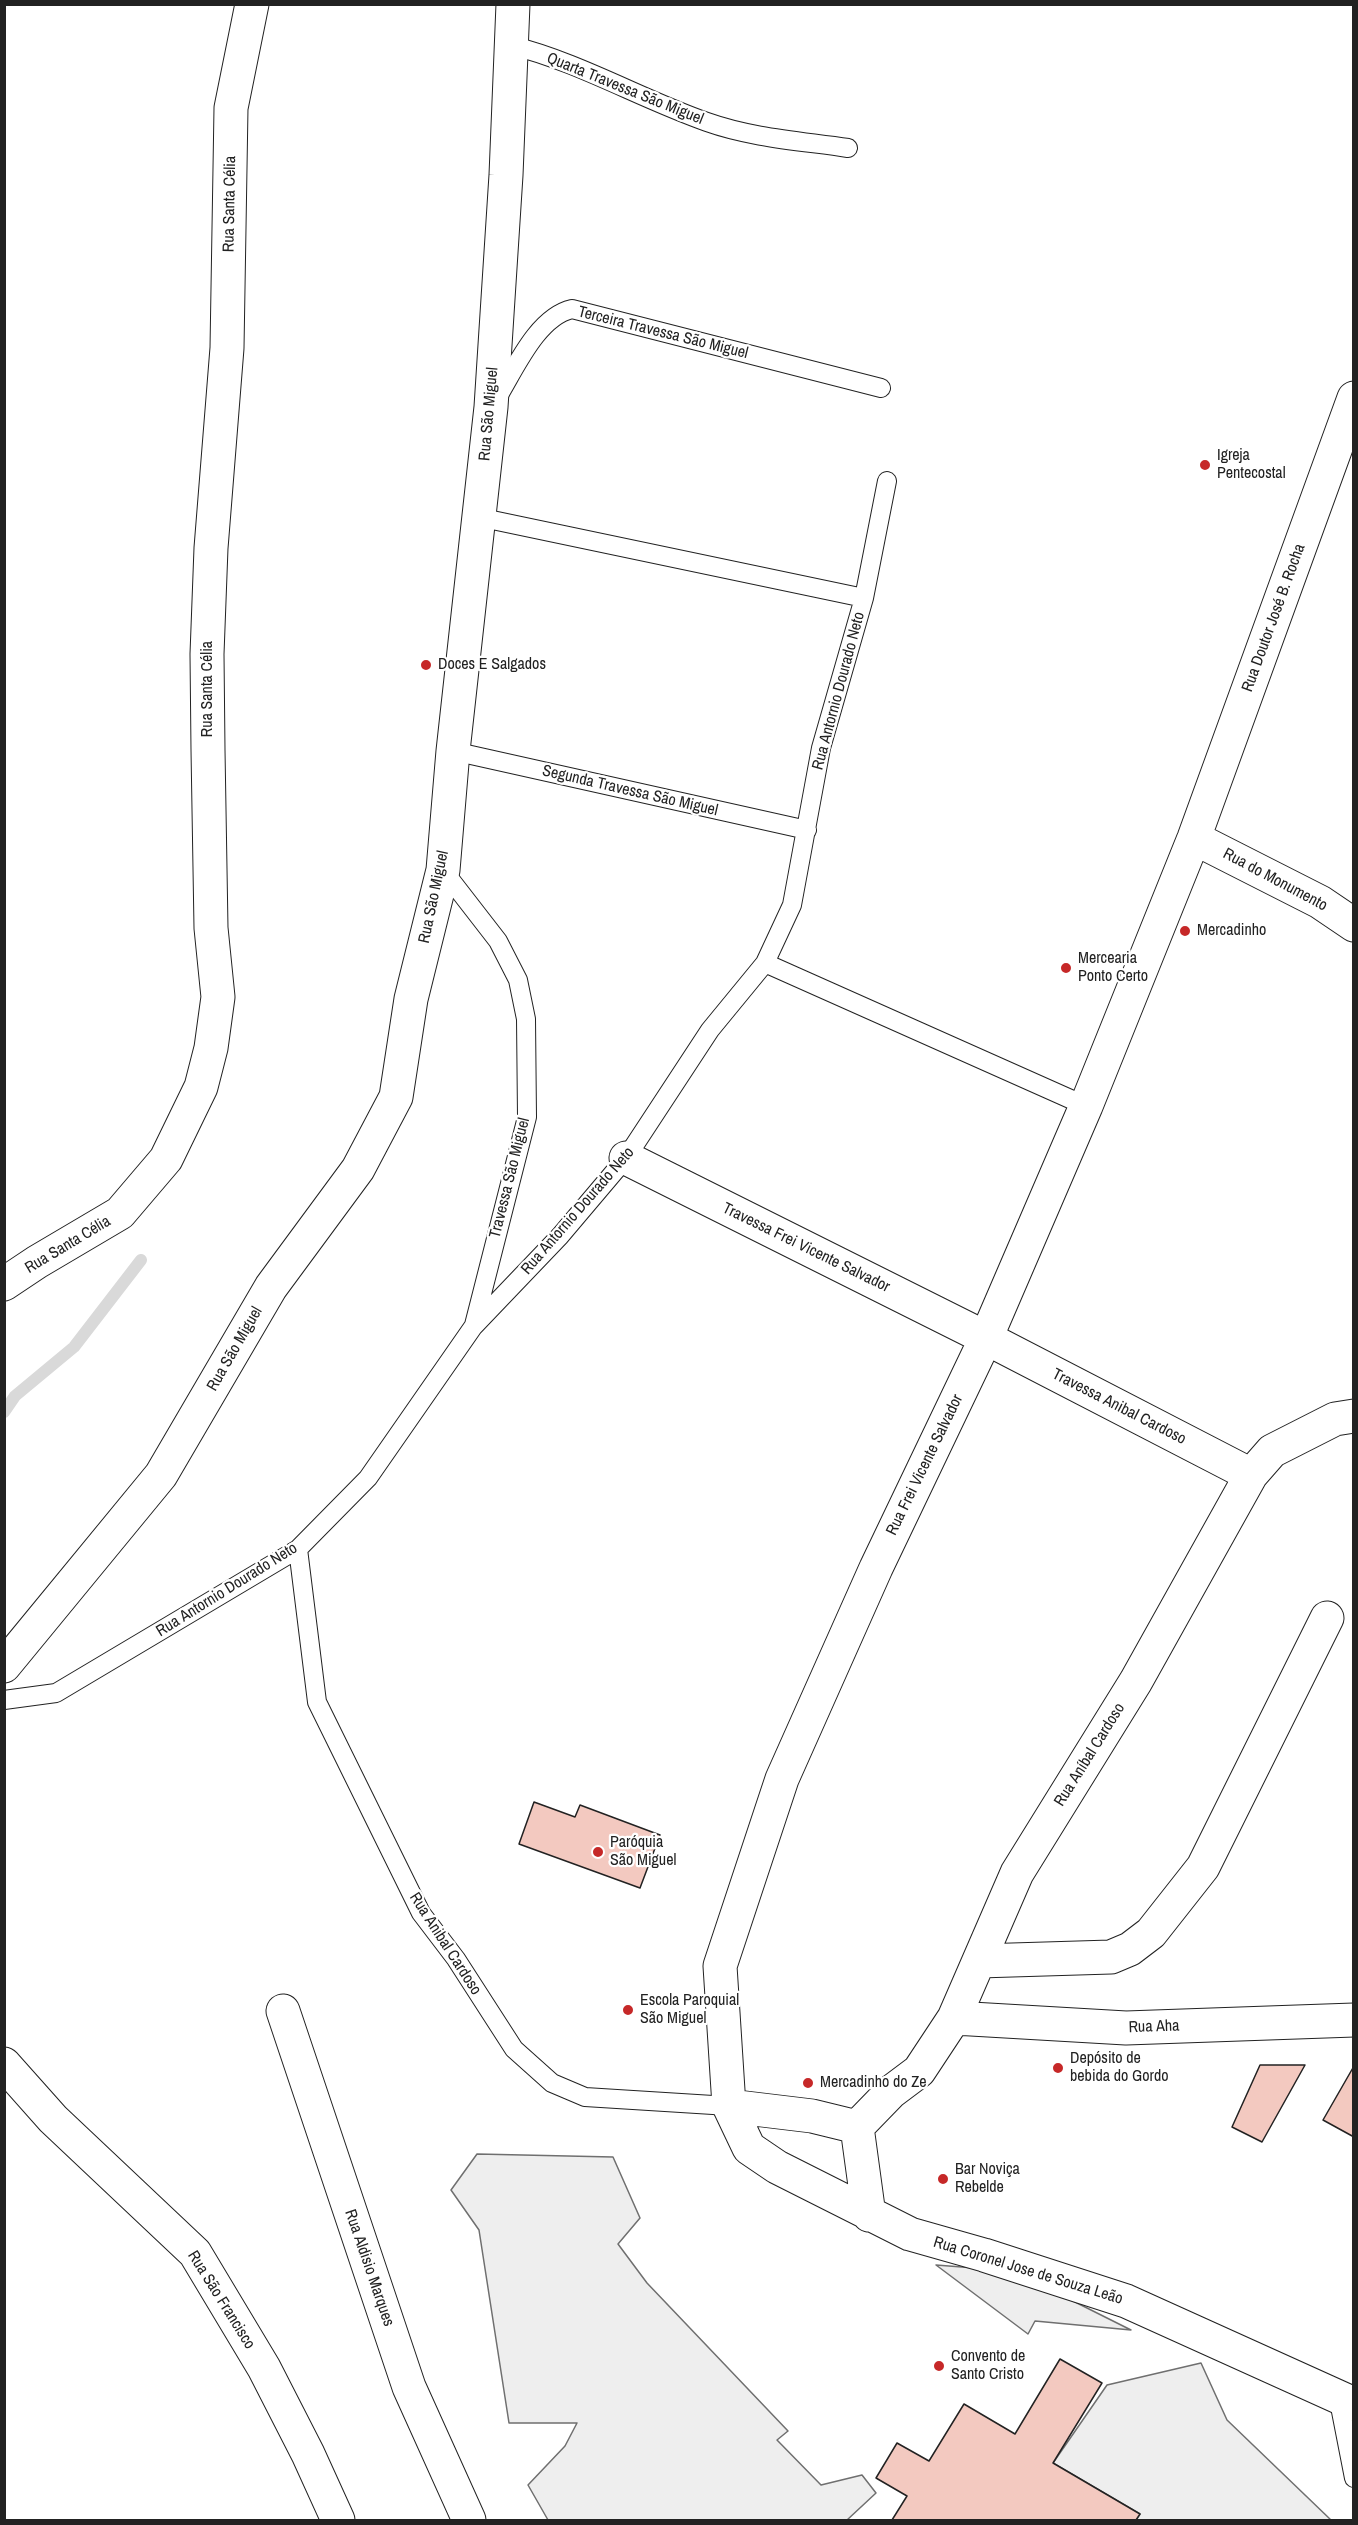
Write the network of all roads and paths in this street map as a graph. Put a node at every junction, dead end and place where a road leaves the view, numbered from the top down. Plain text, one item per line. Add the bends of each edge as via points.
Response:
1 (252, 4) edge
2 (513, 4) edge
3 (510, 45) junction
4 (848, 148) dead end
5 (882, 388) dead end
6 (1353, 398) edge
7 (491, 407) junction
8 (887, 481) dead end
9 (478, 517) junction
10 (864, 598) junction
11 (453, 751) junction
12 (807, 830) junction
13 (1194, 838) junction
14 (443, 870) junction
15 (1353, 925) edge
16 (765, 963) junction
17 (1086, 1106) junction
18 (626, 1158) junction
19 (4, 1284) edge
20 (473, 1327) junction
21 (986, 1338) junction
22 (1353, 1416) edge
23 (1251, 1475) junction
24 (298, 1549) junction
25 (1328, 1618) dead end
26 (4, 1666) edge
27 (4, 1700) edge
28 (979, 1961) junction
29 (283, 2011) dead end
30 (954, 2018) junction
31 (1353, 2020) edge
32 (4, 2064) edge
33 (729, 2106) junction
34 (858, 2127) junction
35 (869, 2215) junction
36 (1346, 2400) edge
37 (1353, 2478) edge
38 (338, 2520) edge
39 (469, 2520) edge

1 - 19 street, Rua Santa Célia via 231,108 227,348 211,548 207,664 211,928 218,997 211,1048 201,1087 166,1160 120,1213
2 - 3 street, Rua São Miguel
3 - 4 lane, Quarta Travessa São Miguel via 558,60 710,123 762,136
3 - 7 street, Rua São Miguel
5 - 7 lane, Terceira Travessa São Miguel via 572,309 561,312 542,327
6 - 13 street, Rua Doutor José B. Rocha
7 - 9 street, Rua São Miguel
8 - 10 lane, Rua Antornio Dourado Neto
9 - 10 lane
9 - 11 street, Rua São Miguel
10 - 12 lane, Rua Antornio Dourado Neto via 820,748
11 - 12 lane, Segunda Travessa São Miguel
11 - 14 street, Rua São Miguel
12 - 16 lane, Rua Antornio Dourado Neto via 792,905
13 - 15 street, Rua do Monumento via 1320,903
13 - 17 street, Rua Frei Vicente Salvador
14 - 20 lane, Travessa São Miguel via 498,941 518,980 526,1019 527,1117
14 - 26 street, Rua São Miguel via 411,999 396,1097 358,1169 272,1287 161,1475
16 - 17 lane
16 - 18 lane, Rua Antornio Dourado Neto via 710,1030
17 - 21 street, Rua Frei Vicente Salvador
18 - 20 lane, Rua Antornio Dourado Neto via 560,1236
18 - 21 street, Travessa Frei Vicente Salvador
20 - 24 lane, Rua Antornio Dourado Neto via 368,1478
21 - 23 street, Travessa Anibal Cardoso
21 - 33 street, Rua Frei Vicente Salvador via 782,1779 720,1966
22 - 23 street, Rua Aníbal Cardoso via 1335,1419 1272,1451
23 - 28 street, Rua Aníbal Cardoso via 1136,1681 1017,1873
24 - 27 lane, Rua Antornio Dourado Neto via 57,1693
24 - 33 lane, Rua Anibal Cardoso via 317,1702 421,1913 514,2049 552,2083 585,2097
25 - 28 street via 1203,1868 1151,1933 1111,1957
28 - 30 street, Rua Aníbal Cardoso
29 - 39 street, Rua Aldisio Marques via 409,2387
30 - 31 street, Rua Aha via 1126,2028
30 - 34 street, Rua Aníbal Cardoso via 919,2071 891,2091
32 - 38 street, Rua São Francisco via 52,2119 195,2253 264,2368
33 - 34 street via 812,2116
33 - 35 street, Rua Coronel Jose de Souza Leão via 749,2148 777,2168
34 - 35 street
35 - 36 street, Rua Coronel Jose de Souza Leão via 910,2234 1126,2301
36 - 37 lane

